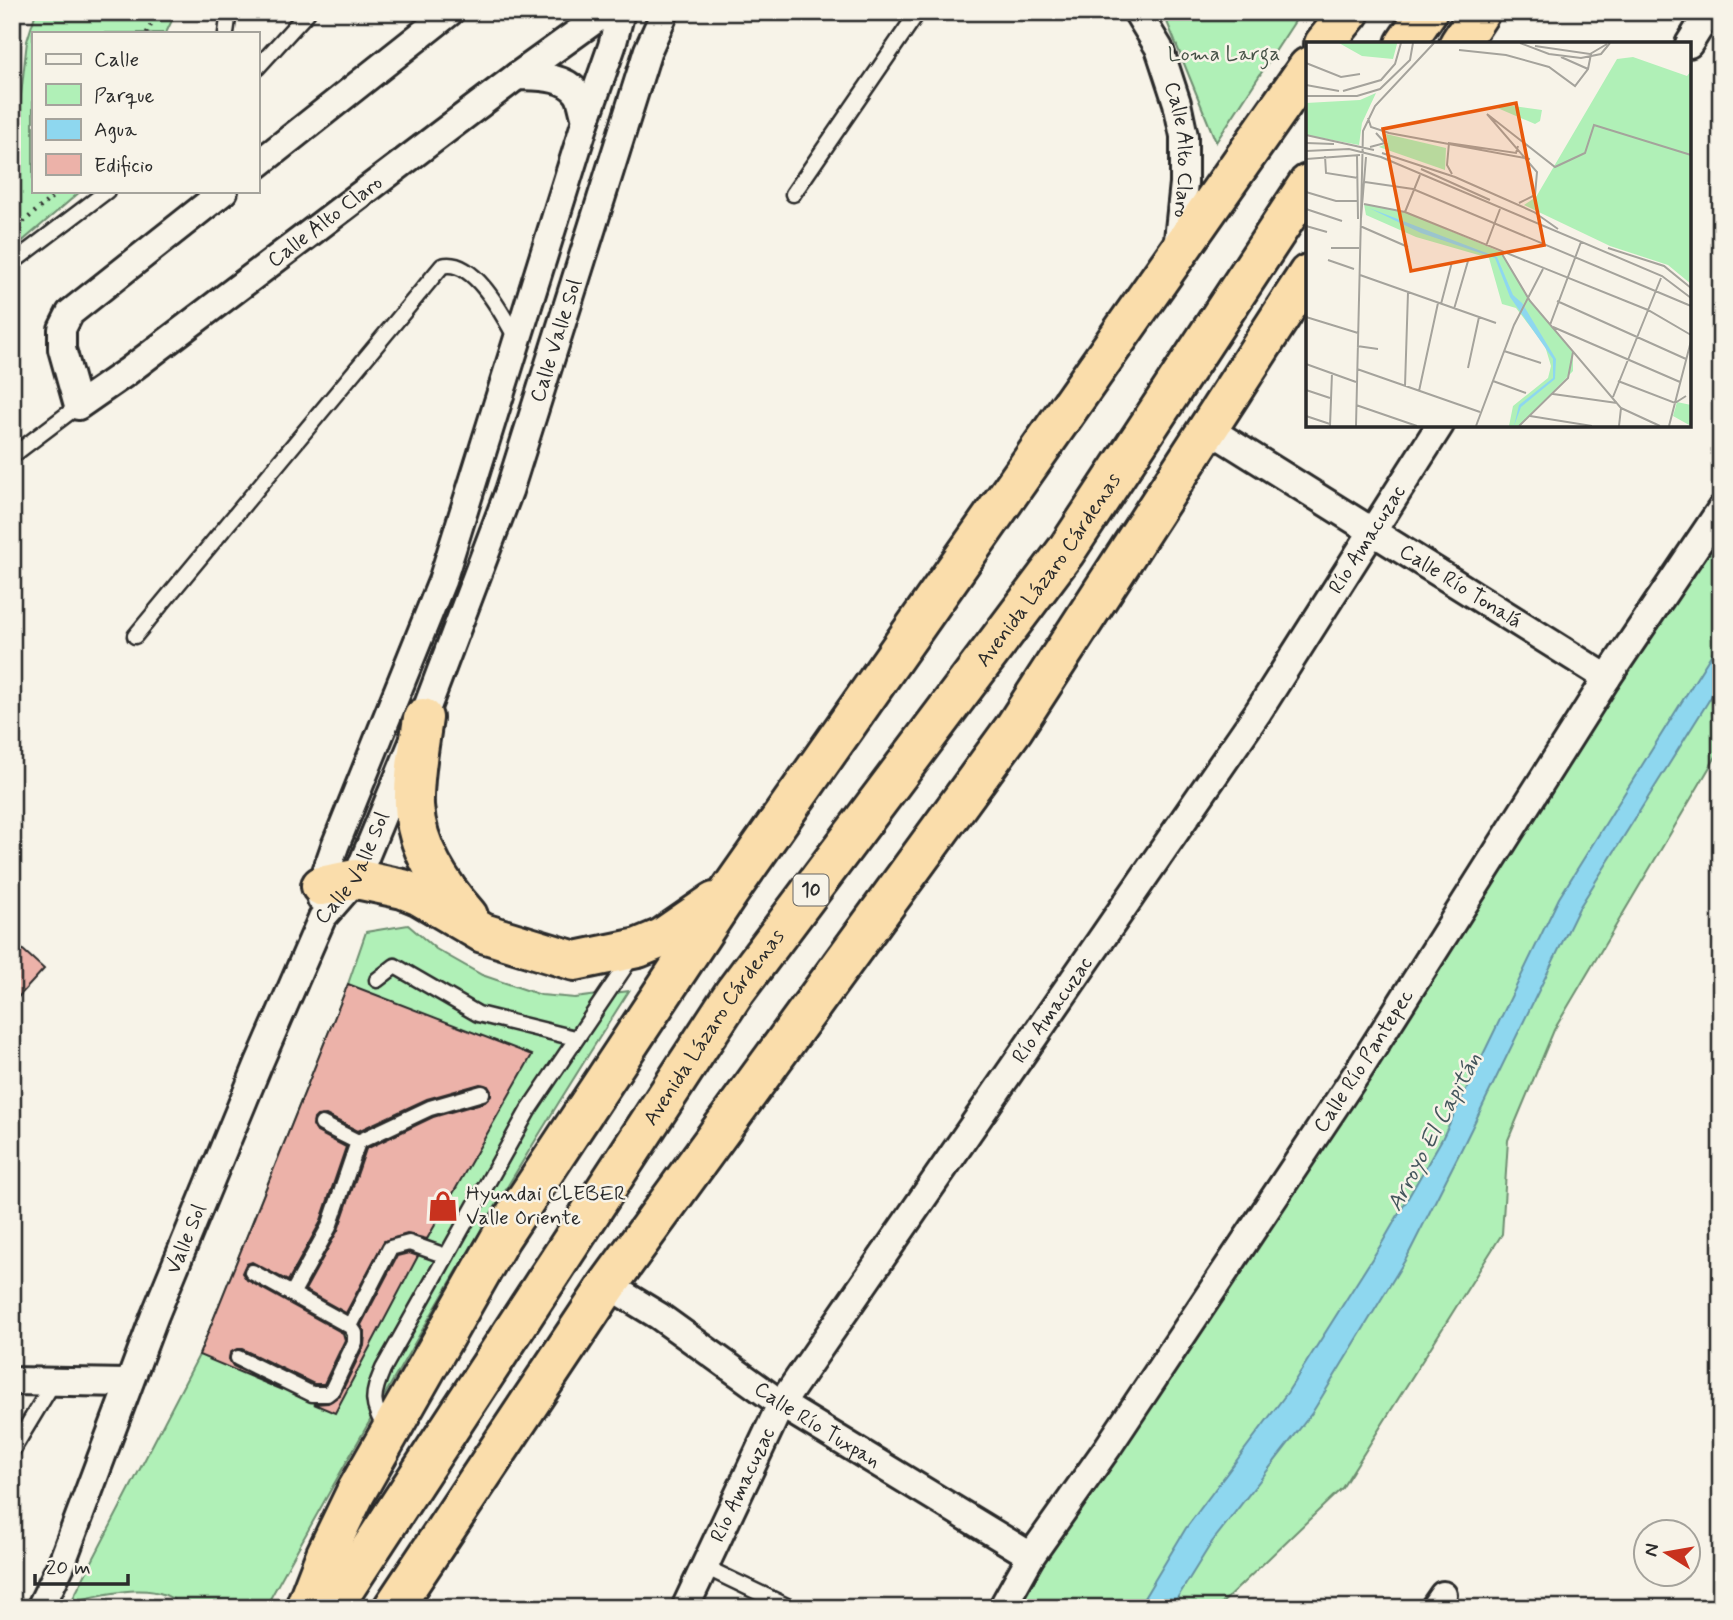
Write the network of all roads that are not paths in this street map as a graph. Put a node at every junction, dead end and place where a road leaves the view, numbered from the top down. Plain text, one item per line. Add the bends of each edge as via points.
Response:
1 (229, 12) edge
2 (308, 12) edge
3 (450, 12) edge
4 (606, 12) edge
5 (621, 12) edge
6 (665, 12) edge
7 (918, 12) edge
8 (1137, 12) edge
9 (1350, 12) edge
10 (1427, 12) edge
11 (1480, 12) edge
12 (1709, 12) edge
13 (226, 32) edge
14 (1326, 42) edge
15 (1406, 42) edge
16 (1460, 42) edge
17 (1690, 42) edge
18 (259, 66) edge
19 (1306, 70) edge
20 (517, 76) junction
21 (586, 120) junction
22 (259, 163) edge
23 (1306, 187) edge
24 (106, 192) edge
25 (223, 192) edge
26 (793, 194) dead end
27 (1176, 254) junction
28 (12, 263) edge
29 (1306, 277) edge
30 (517, 342) junction
31 (78, 406) junction
32 (1439, 427) edge
33 (1207, 428) junction
34 (12, 456) edge
35 (1719, 513) edge
36 (1371, 531) junction
37 (135, 636) dead end
38 (1607, 678) junction
39 (423, 718) junction
40 (730, 891) junction
41 (333, 894) junction
42 (483, 933) junction
43 (638, 948) junction
44 (377, 980) dead end
45 (575, 1038) junction
46 (482, 1093) dead end
47 (322, 1124) dead end
48 (358, 1142) junction
49 (446, 1256) junction
50 (252, 1272) dead end
51 (608, 1285) junction
52 (292, 1294) junction
53 (350, 1326) junction
54 (238, 1358) dead end
55 (12, 1381) edge
56 (53, 1383) junction
57 (128, 1383) junction
58 (781, 1404) junction
59 (388, 1434) junction
60 (12, 1451) edge
61 (1031, 1556) junction
62 (61, 1565) junction
63 (705, 1567) junction
64 (419, 1568) junction
65 (40, 1608) edge
66 (54, 1608) edge
67 (305, 1608) edge
68 (332, 1608) edge
69 (393, 1608) edge
70 (414, 1608) edge
71 (685, 1608) edge
72 (791, 1608) edge
73 (1002, 1608) edge

1 - 13 lane
2 - 18 lane
3 - 22 street
4 - 20 street, Calle Alto Claro
5 - 21 street, Calle Valle Sol
6 - 39 street, Calle Valle Sol via 648,50 509,491
7 - 26 lane
8 - 27 street, Calle Alto Claro via 1159,48 1184,136
9 - 14 highway
10 - 15 highway
11 - 16 highway
12 - 17 street
19 - 27 highway
20 - 21 street via 545,77 570,86 578,94
20 - 31 street, Calle Alto Claro
21 - 30 street, Calle Valle Sol
23 - 68 highway, Avenida Lázaro Cárdenas / 10 via 1066,551 734,993
24 - 28 lane
25 - 31 street via 70,313 61,337
27 - 40 highway
29 - 33 highway
30 - 37 lane via 495,301 468,272 450,264 442,266
30 - 41 street, Calle Valle Sol via 442,581
31 - 34 lane
32 - 36 street, Río Amacuzac
33 - 36 street, Calle Río Tonalá
33 - 51 highway via 1014,729
35 - 38 street, Calle Río Pantepec
36 - 38 street, Calle Río Tonalá
36 - 58 street, Río Amacuzac via 1258,712
38 - 61 street, Calle Río Pantepec via 1359,1070
39 - 41 street, Calle Valle Sol
39 - 42 highway via 414,807 425,850 445,890
40 - 43 highway via 662,939
40 - 59 highway via 501,1237
41 - 42 highway via 403,889
41 - 57 street, Valle Sol
42 - 43 highway via 575,961
43 - 45 lane
44 - 45 lane via 395,966 478,1014
45 - 49 lane
46 - 48 lane via 429,1108
47 - 48 lane
48 - 52 lane via 329,1227
49 - 53 lane via 410,1243 390,1248
49 - 59 lane via 374,1389 373,1404
50 - 52 lane
51 - 58 street, Calle Río Tuxpan
51 - 64 highway
52 - 53 lane
53 - 54 lane via 355,1342 327,1394 312,1394
55 - 56 street
56 - 57 street
56 - 60 lane
57 - 62 street, Valle Sol
58 - 61 street, Calle Río Tuxpan
58 - 63 street, Río Amacuzac
59 - 67 highway via 326,1553
61 - 73 street, Calle Río Pantepec
62 - 65 street, Valle Sol
62 - 66 street, Valle Sol
63 - 71 street, Río Amacuzac
63 - 72 lane
64 - 69 highway
64 - 70 highway

